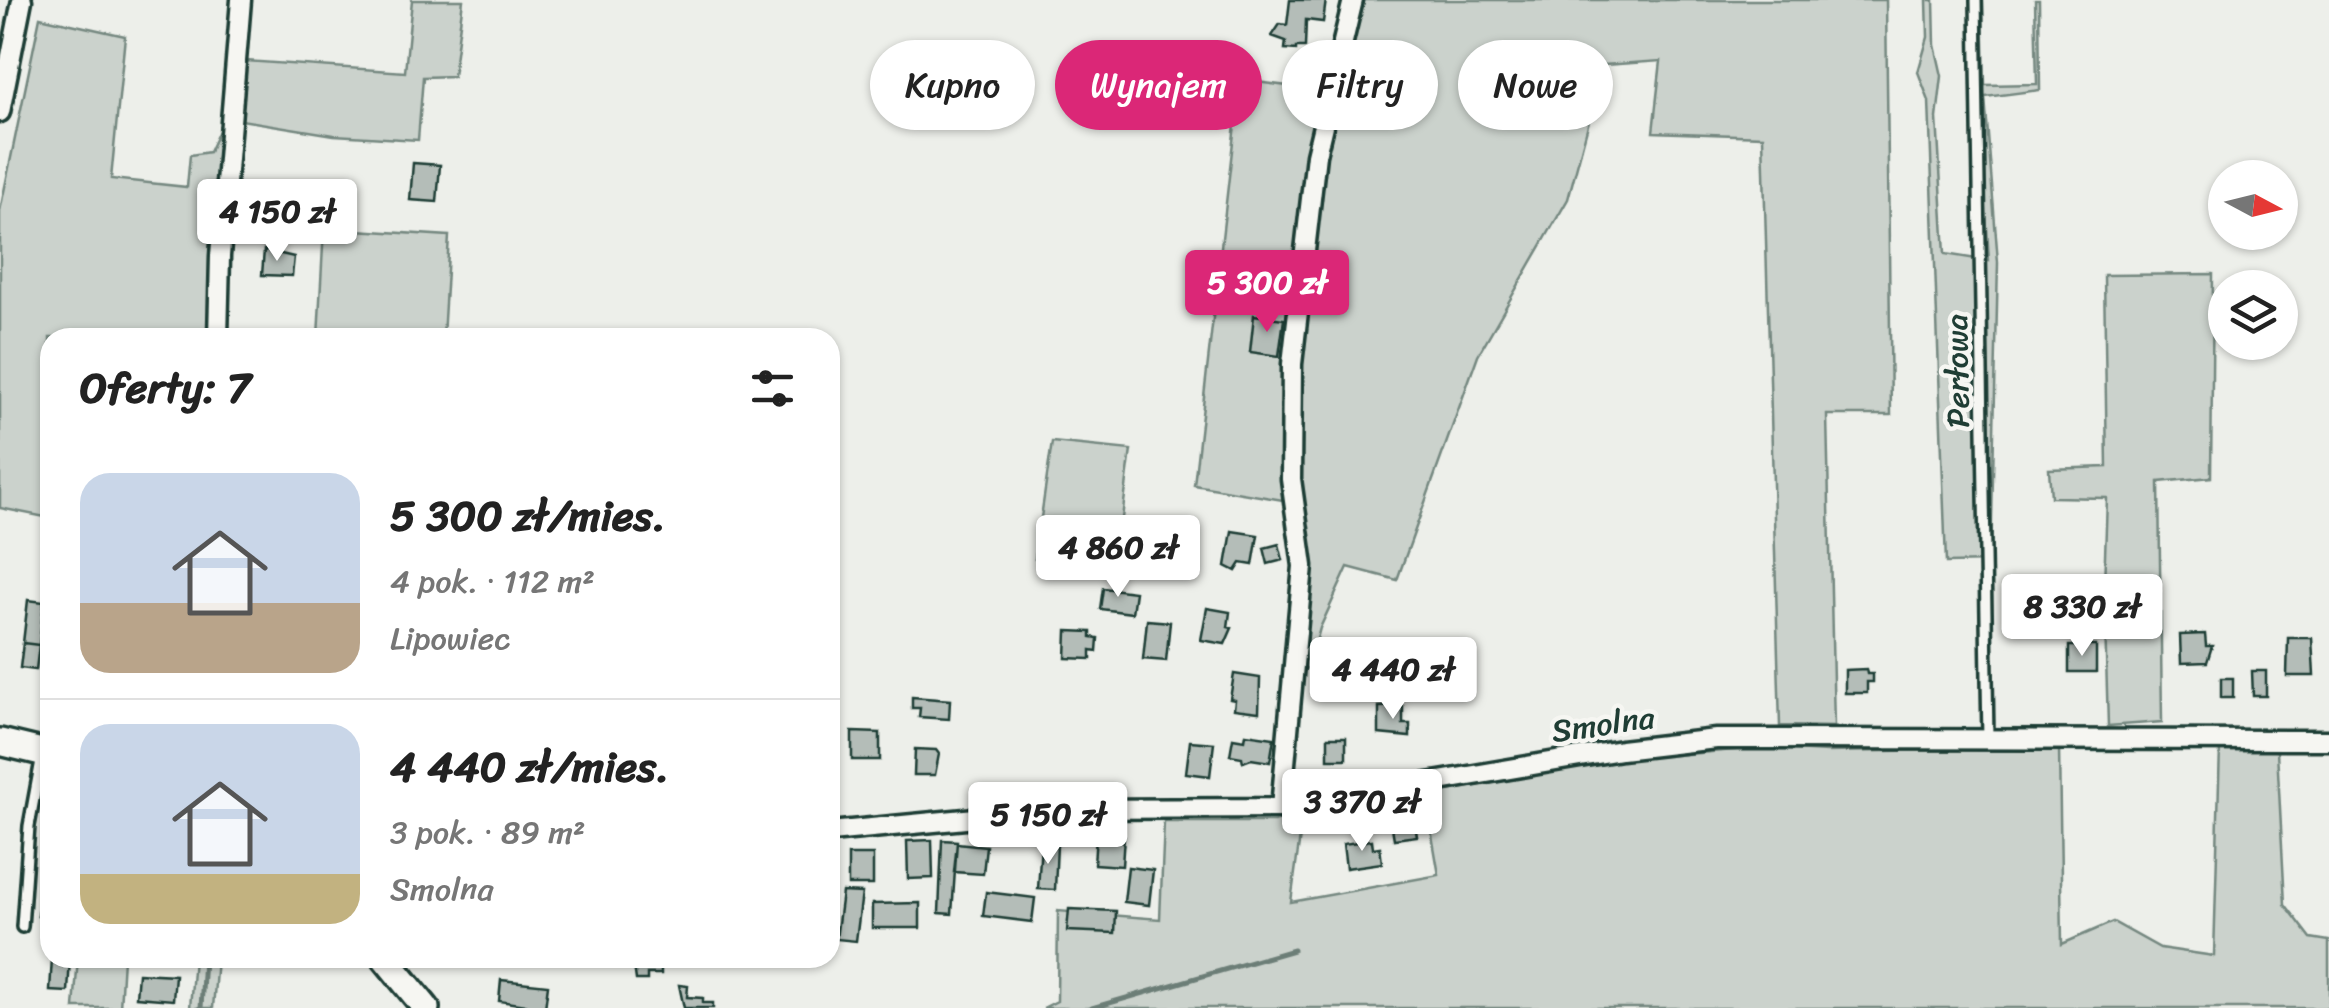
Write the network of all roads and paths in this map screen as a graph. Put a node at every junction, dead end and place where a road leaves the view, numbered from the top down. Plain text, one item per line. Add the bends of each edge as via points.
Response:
1 (22, 0) edge
2 (241, 0) edge
3 (1353, 0) edge
4 (1976, 0) edge
5 (0, 112) edge
6 (218, 328) edge
7 (2329, 740) edge
8 (0, 742) edge
9 (1988, 742) junction
10 (40, 752) edge
11 (40, 779) edge
12 (1281, 808) junction
13 (840, 831) edge
14 (22, 927) dead end
15 (392, 968) edge
16 (426, 1008) edge

1 - 5 street
2 - 6 street
3 - 12 street via 1316,155 1292,364 1290,479 1303,566
4 - 9 lane, Perłowa
7 - 9 street, Smolna
8 - 10 main road
9 - 12 street, Smolna via 1716,739
11 - 14 lane via 29,826
12 - 13 street, Smolna via 1069,809
15 - 16 main road

